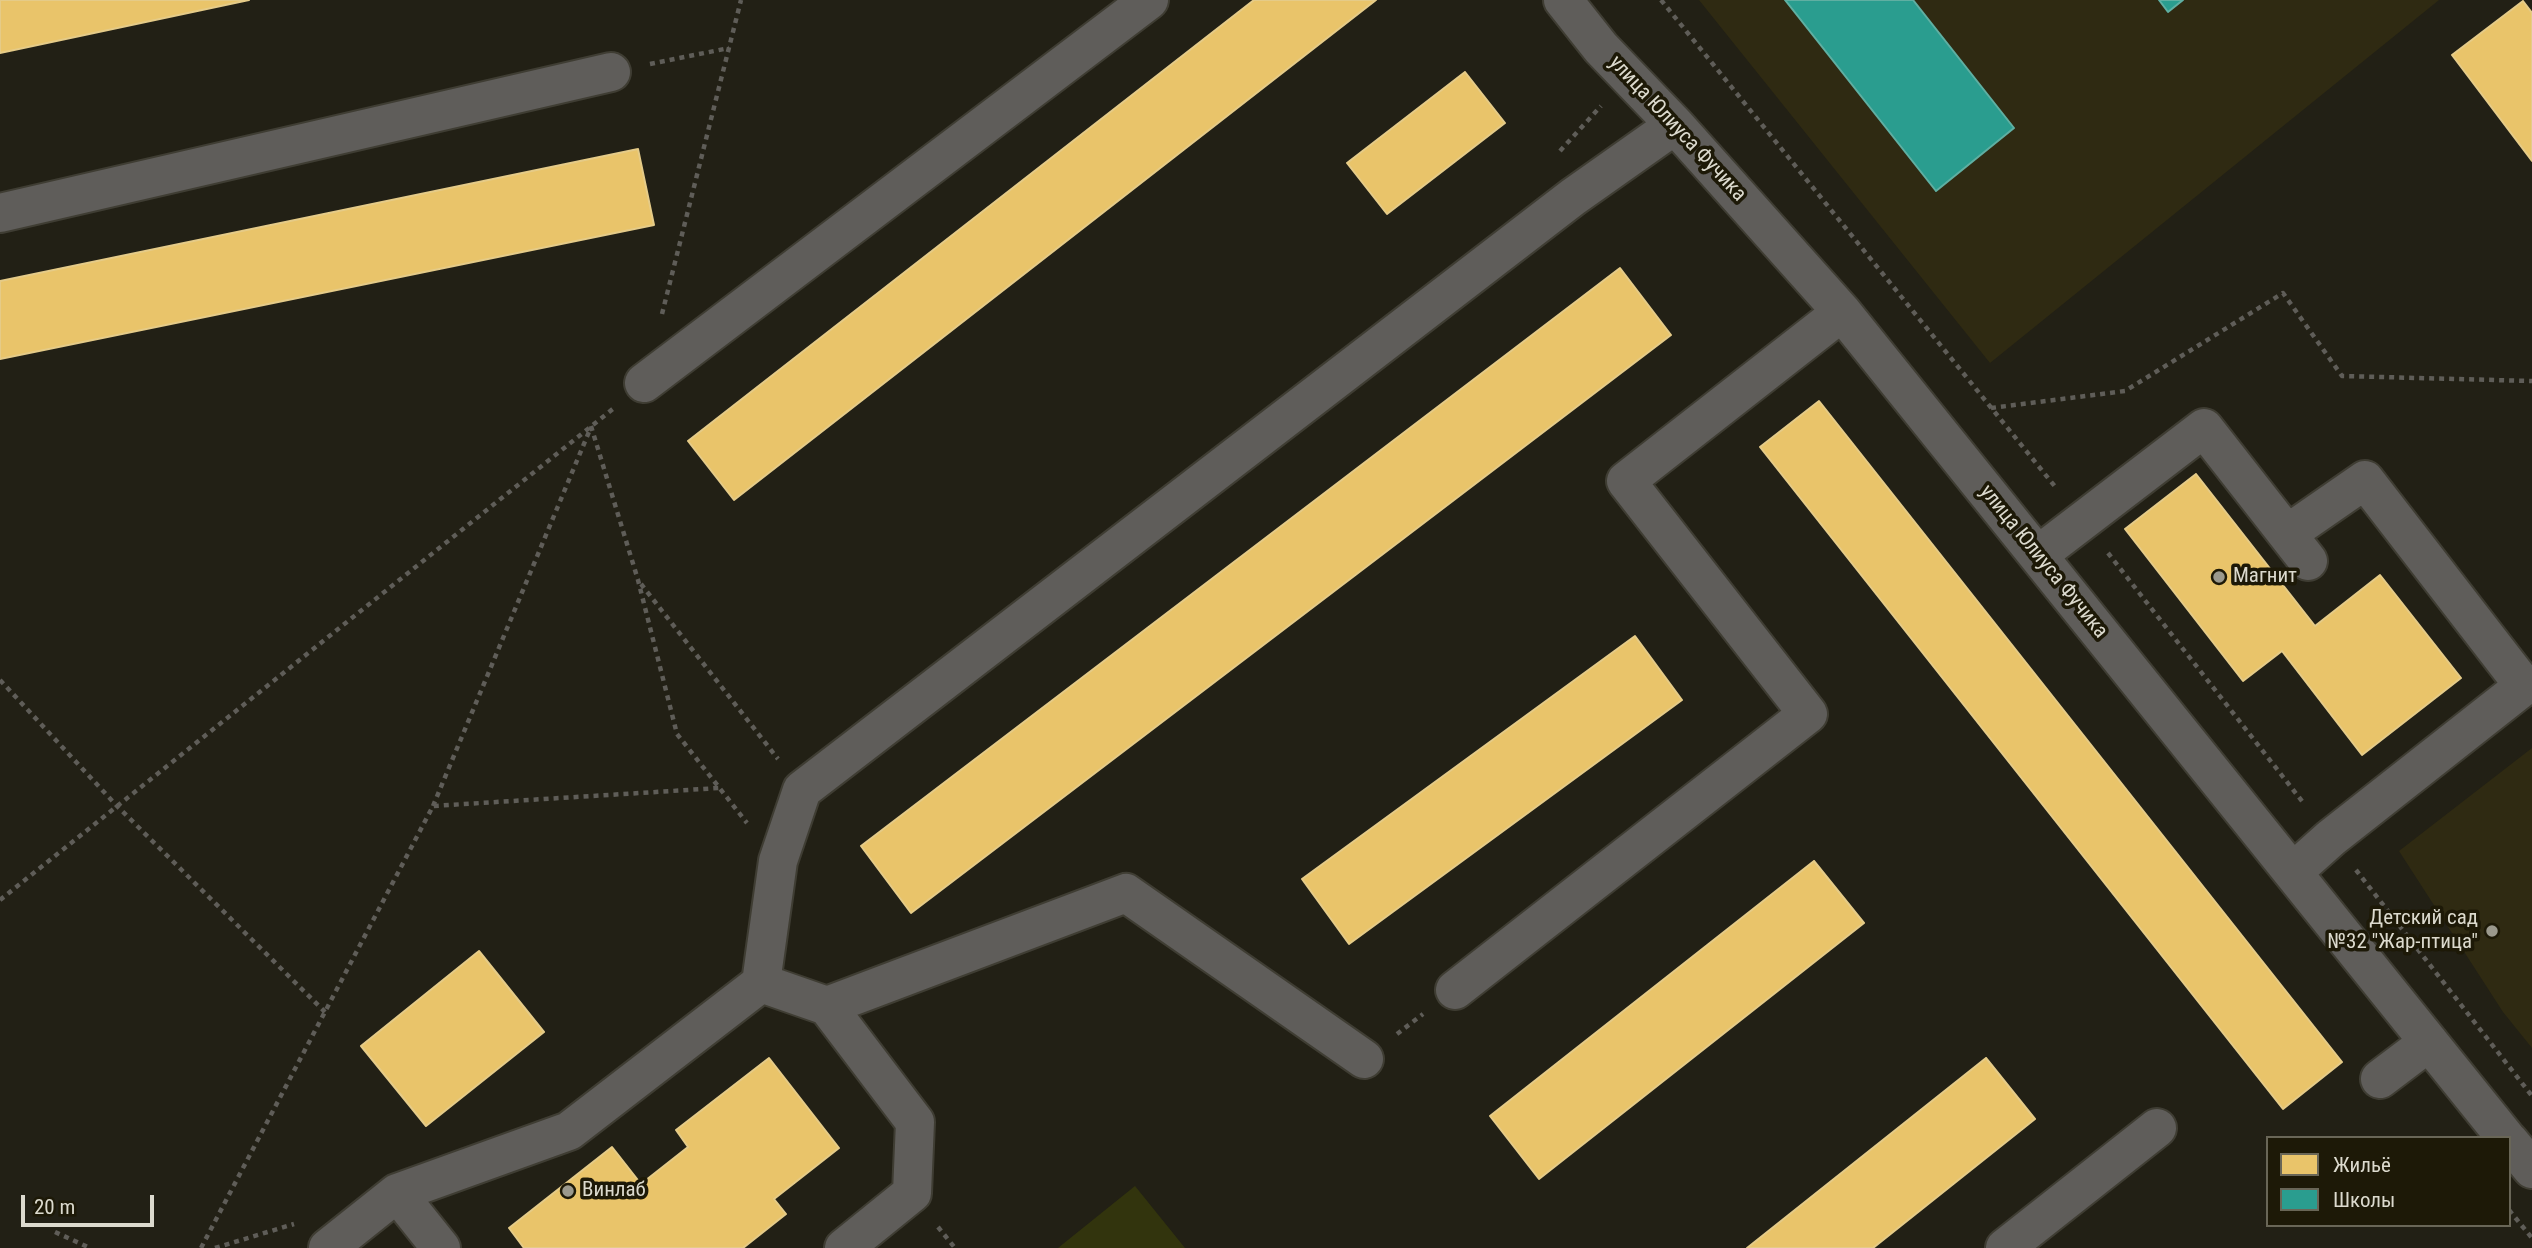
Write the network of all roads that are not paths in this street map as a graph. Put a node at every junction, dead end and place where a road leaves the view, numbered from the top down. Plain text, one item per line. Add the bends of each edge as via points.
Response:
1 (1149, 0) edge
2 (1563, 0) edge
3 (611, 72) road end
4 (1675, 125) junction
5 (0, 213) edge
6 (1842, 312) junction
7 (644, 383) road end
8 (2038, 555) junction
9 (2293, 872) junction
10 (761, 983) junction
11 (1455, 990) road end
12 (827, 1006) junction
13 (2429, 1042) junction
14 (1364, 1059) road end
15 (2380, 1079) dead end
16 (2157, 1128) dead end
17 (2506, 1136) edge
18 (2511, 1143) edge
19 (2532, 1169) edge
20 (397, 1193) junction
21 (328, 1248) edge
22 (441, 1248) edge
23 (844, 1248) edge
24 (2005, 1248) edge

1 - 7 street
2 - 4 street, улица Юлиуса Фучика via 1601,48
3 - 5 street
4 - 6 street, улица Юлиуса Фучика
4 - 10 street via 1573,197 802,790 778,861
6 - 8 street, улица Юлиуса Фучика
6 - 11 street via 1626,481 1808,714
8 - 9 street, улица Юлиуса Фучика
8 - 9 street via 2204,428 2298,548 2365,480 2524,686
9 - 13 street, улица Юлиуса Фучика
10 - 12 street
10 - 20 street via 569,1131
12 - 14 street via 1126,893
12 - 23 street via 915,1122 912,1193
13 - 15 street
13 - 17 street, улица Юлиуса Фучика
16 - 24 street
18 - 19 street, улица Юлиуса Фучика
20 - 21 street
20 - 22 street

